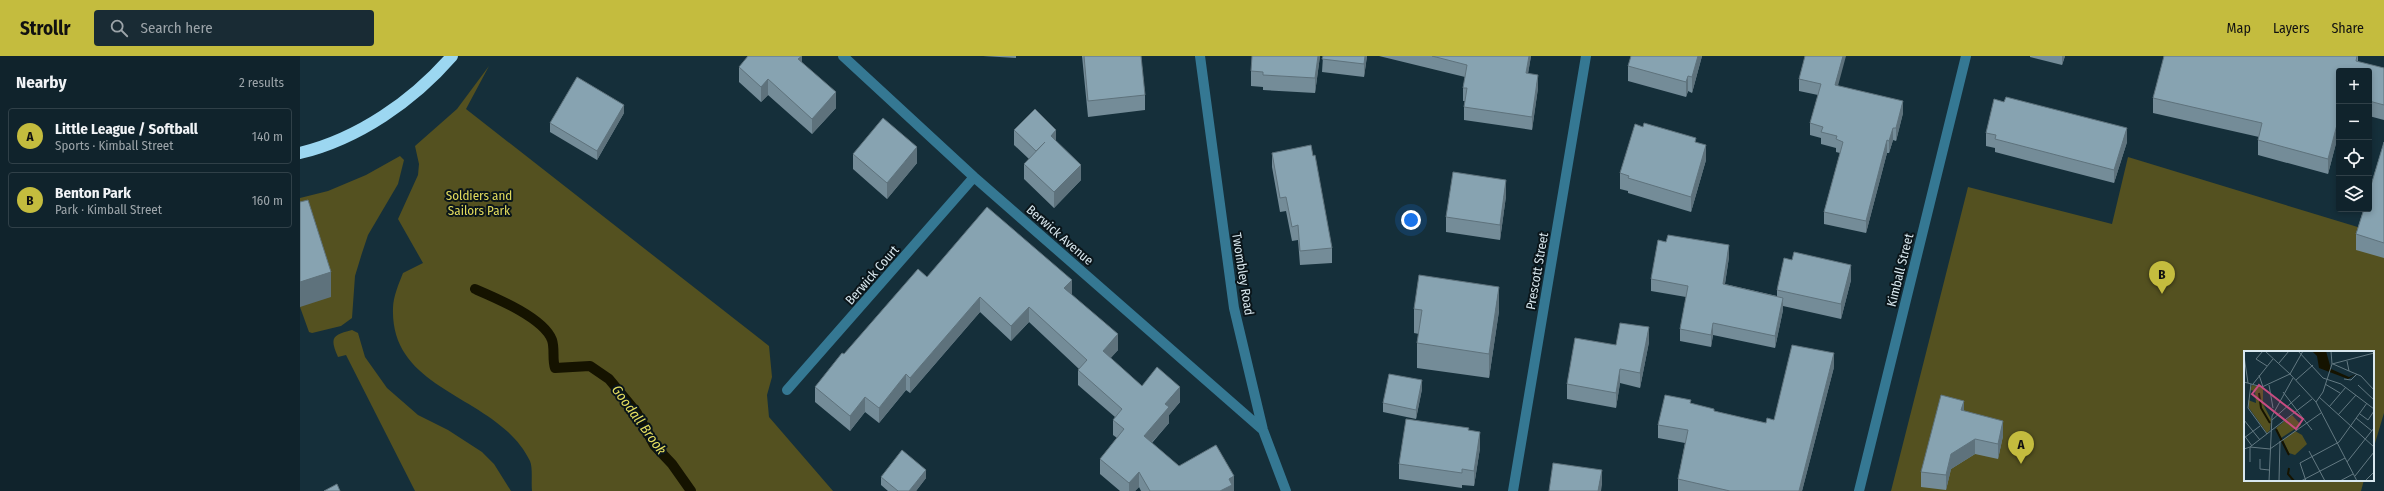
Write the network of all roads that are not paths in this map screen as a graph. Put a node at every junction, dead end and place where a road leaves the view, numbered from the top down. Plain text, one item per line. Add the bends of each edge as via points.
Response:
1 (452, 56) edge
2 (843, 56) edge
3 (1200, 56) edge
4 (1586, 56) edge
5 (1966, 56) edge
6 (300, 153) edge
7 (974, 177) junction
8 (787, 390) dead end
9 (1263, 430) junction
10 (1286, 491) edge
11 (1513, 491) edge
12 (1859, 491) edge

1 - 6 highway via 426,83 393,110 353,132
2 - 7 street, Berwick Avenue
3 - 9 street, Twombley Road via 1232,301
4 - 11 street, Prescott Street
5 - 12 street, Kimball Street
7 - 8 street, Berwick Court
7 - 9 street, Berwick Avenue
9 - 10 street, Twombley Road

